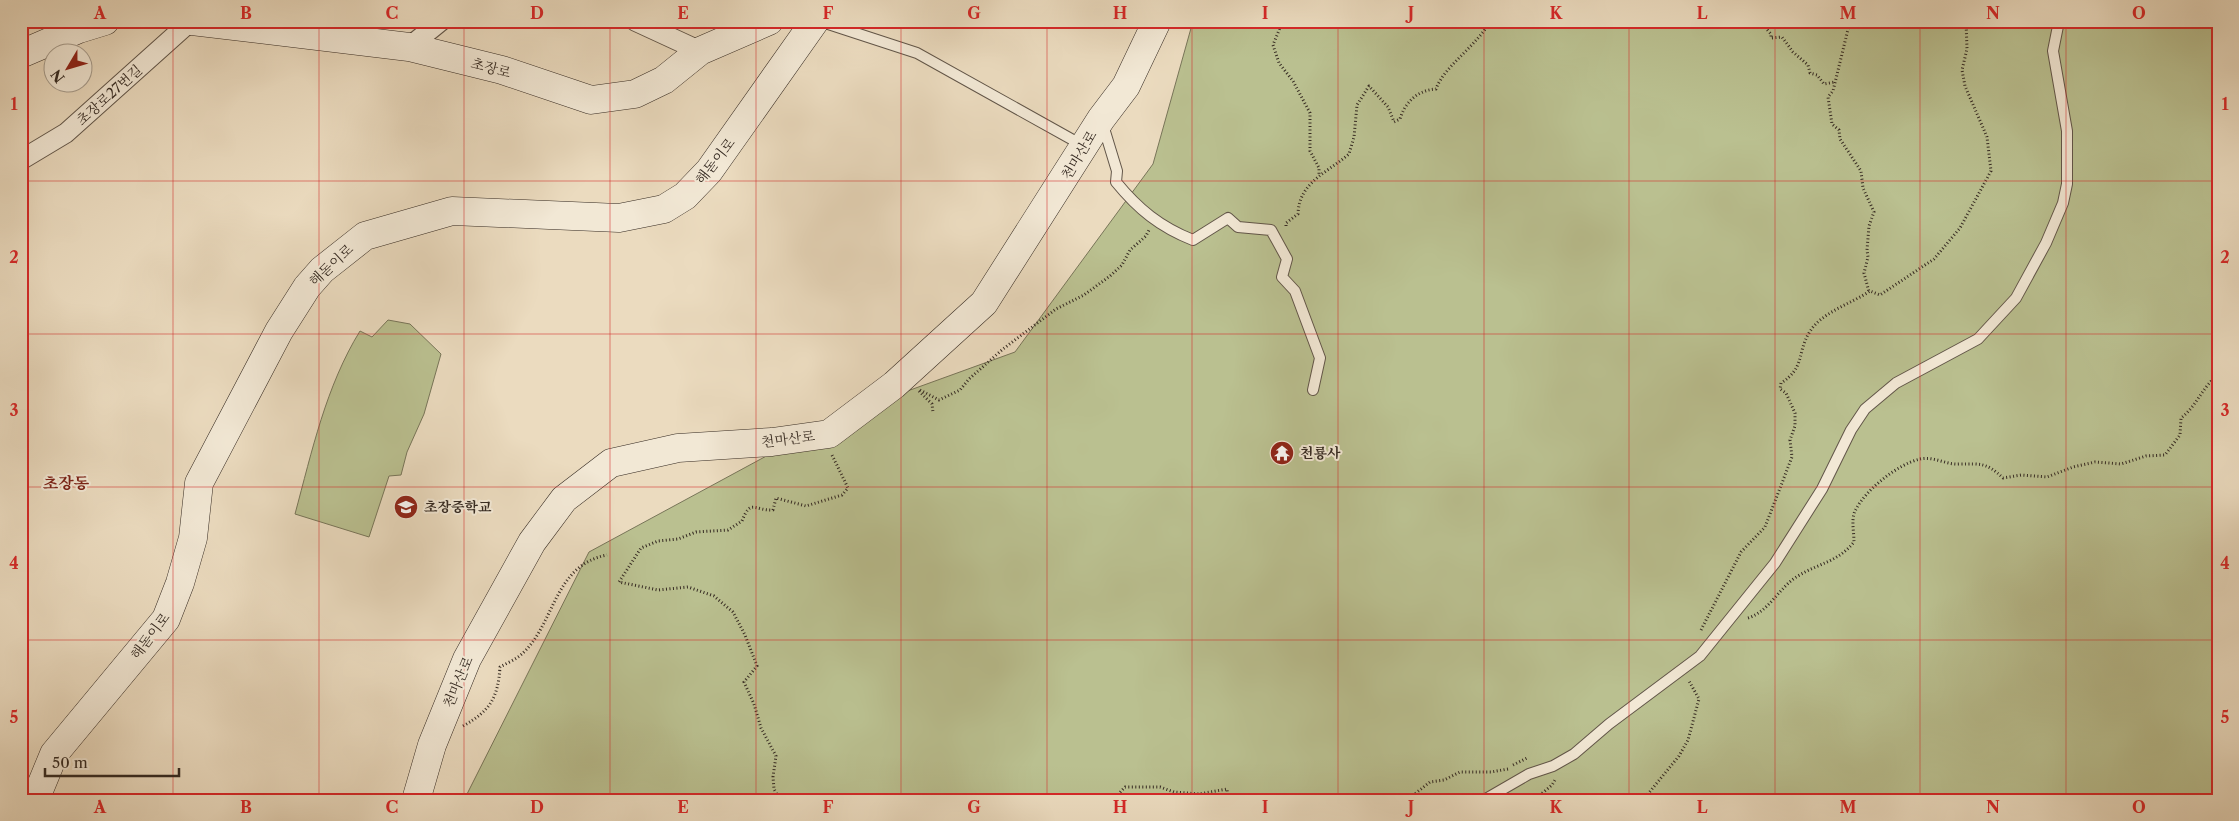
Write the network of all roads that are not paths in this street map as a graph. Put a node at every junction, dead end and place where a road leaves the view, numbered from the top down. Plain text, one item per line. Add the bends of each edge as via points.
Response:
1 (105, 21) edge
2 (192, 21) edge
3 (441, 21) edge
4 (634, 21) edge
5 (769, 21) edge
6 (815, 21) edge
7 (820, 21) edge
8 (1157, 21) edge
9 (2059, 21) edge
10 (409, 47) junction
11 (700, 51) junction
12 (21, 54) edge
13 (1101, 119) junction
14 (1084, 147) junction
15 (21, 160) edge
16 (1312, 390) dead end
17 (34, 800) edge
18 (416, 800) edge
19 (1484, 800) edge

1 - 12 street
2 - 10 street, 초장로
2 - 15 street, 초장로27번길 via 66,133
3 - 10 street
4 - 11 street
5 - 11 street, 초장로
6 - 17 street, 해돋이로 via 709,172 685,196 664,209 619,218 452,210 365,236 322,270 307,286 279,331 199,483 193,538 166,619 54,754
7 - 14 lane via 917,53
8 - 13 street, 천마산로 via 1126,86
9 - 19 lane via 2053,51 2067,131 2067,184 2063,203 2046,243 2012,303 1978,339 1896,383 1866,409 1780,556 1700,656 1574,754 1529,774
10 - 11 street, 초장로 via 502,70 591,100 634,94 664,80
13 - 14 street, 천마산로
13 - 16 lane via 1117,171 1116,182 1134,204 1155,221 1193,240 1228,218 1238,227 1272,230 1287,259 1282,277 1295,291 1320,358
14 - 18 street, 천마산로 via 984,303 894,385 829,434 772,442 678,448 610,464 564,499 532,542 467,659 432,745

